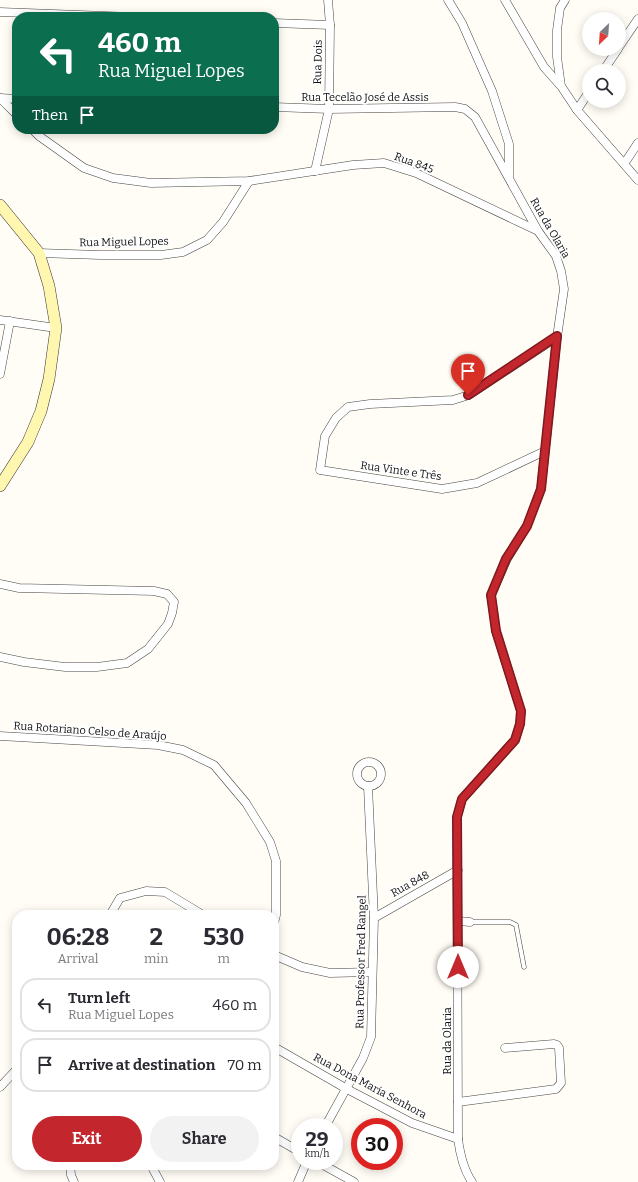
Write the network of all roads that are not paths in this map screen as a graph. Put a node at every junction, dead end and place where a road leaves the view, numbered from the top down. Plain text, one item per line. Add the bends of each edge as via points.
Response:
1 (328, 0) edge
2 (448, 0) edge
3 (505, 0) edge
4 (565, 0) edge
5 (0, 12) edge
6 (12, 12) edge
7 (638, 19) edge
8 (279, 23) edge
9 (330, 25) junction
10 (626, 36) edge
11 (561, 86) junction
12 (0, 98) edge
13 (12, 99) edge
14 (582, 102) edge
15 (455, 107) joint
16 (279, 108) edge
17 (12, 109) edge
18 (329, 109) junction
19 (577, 110) junction
20 (37, 134) edge
21 (638, 143) edge
22 (624, 164) junction
23 (315, 171) junction
24 (509, 179) junction
25 (638, 180) edge
26 (248, 181) junction
27 (0, 205) edge
28 (538, 231) junction
29 (38, 253) junction
30 (0, 320) edge
31 (10, 322) junction
32 (56, 328) junction
33 (557, 336) junction
34 (0, 374) edge
35 (545, 451) junction
36 (0, 486) edge
37 (0, 584) edge
38 (0, 656) edge
39 (0, 736) edge
40 (368, 786) dead end
41 (458, 870) junction
42 (113, 910) edge
43 (196, 910) edge
44 (276, 910) edge
45 (374, 918) junction
46 (458, 922) junction
47 (470, 922) joint
48 (279, 957) edge
49 (524, 967) dead end
50 (372, 972) junction
51 (505, 1048) dead end
52 (279, 1050) edge
53 (12, 1075) edge
54 (0, 1087) edge
55 (347, 1089) junction
56 (458, 1102) junction
57 (331, 1118) edge
58 (458, 1139) junction
59 (279, 1140) edge
60 (291, 1147) edge
61 (70, 1170) edge
62 (154, 1170) edge
63 (303, 1170) edge
64 (332, 1170) edge
65 (74, 1182) edge
66 (160, 1182) edge
67 (298, 1182) edge
68 (354, 1182) edge
69 (472, 1182) edge

1 - 9 street, Rua Dois
2 - 24 street via 462,23 492,91 508,144
3 - 11 street via 544,67
4 - 11 street via 560,8 557,30
5 - 6 street
7 - 10 street
8 - 9 street
9 - 18 street, Rua Dois
11 - 19 street
12 - 13 street
12 - 17 street
14 - 19 street
15 - 18 street, Rua Tecelão José de Assis
15 - 24 street, Rua da Olaria via 465,109 475,117
16 - 18 street, Rua Tecelão José de Assis
18 - 23 street, Rua Dois
19 - 22 street
20 - 26 street, Rua 845 via 84,168 113,178 151,182
21 - 22 street
22 - 25 street
23 - 26 street, Rua 845
23 - 28 street, Rua 845 via 384,163 416,173
24 - 28 street, Rua da Olaria
26 - 29 street, Rua Miguel Lopes via 223,222 207,240 183,252 161,255
27 - 29 street
28 - 33 street, Rua da Olaria via 556,256 561,271 564,289
29 - 32 street via 49,286
30 - 31 street
31 - 32 street
31 - 34 street
32 - 36 street via 50,379 41,411 28,442
33 - 35 street, Rua da Olaria
33 - 35 street, Rua Vinte e Três via 468,395 454,400 348,407 336,418 325,436 320,470 442,489 477,483
35 - 41 street, Rua da Olaria via 541,489 527,526 506,559 491,595 496,631 521,711 520,724 515,740 462,799 457,817
37 - 38 street via 19,588 154,591 167,594 174,602 168,624 148,649 127,663 97,667 65,667
39 - 44 street, Rua Rotariano Celso de Araújo via 158,745 182,750 214,765 246,803 270,842 277,872
40 - 45 street, Rua Professor Fred Rangel
41 - 45 street, Rua 848
41 - 46 street, Rua da Olaria
42 - 43 street via 120,898 146,891 165,892
45 - 50 street, Rua Professor Fred Rangel
46 - 47 street
46 - 56 street, Rua da Olaria
47 - 49 lane via 510,922 516,925
48 - 50 street via 302,967 330,973
50 - 55 street, Rua Professor Fred Rangel via 371,1037
51 - 56 street via 557,1045 561,1083 556,1089
52 - 55 street, Rua Dona Maria Senhora
53 - 54 street
55 - 57 street, Rua Professor Fred Rangel
55 - 58 street, Rua Dona Maria Senhora via 412,1123
56 - 58 street, Rua da Olaria
58 - 69 street, Rua da Olaria via 461,1157
59 - 60 street
61 - 65 street
62 - 66 street
63 - 67 street
64 - 68 street

